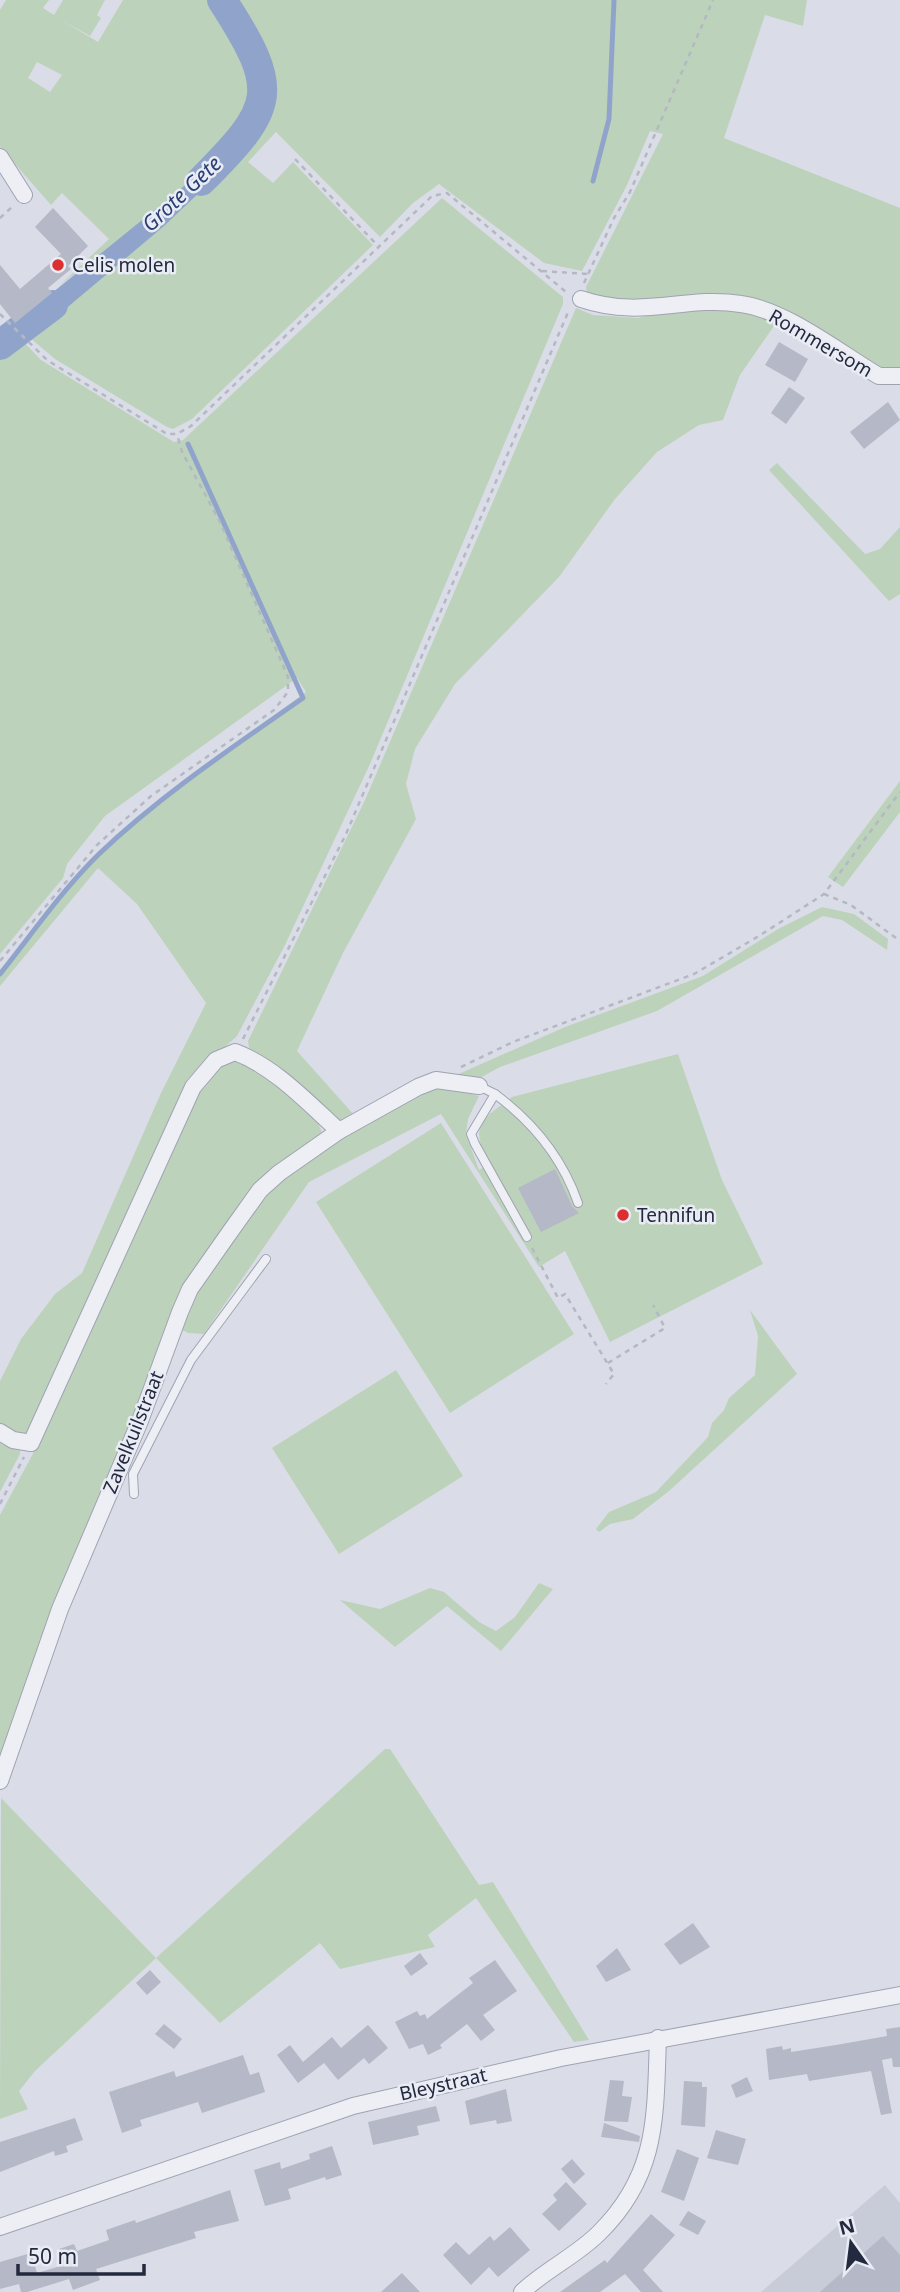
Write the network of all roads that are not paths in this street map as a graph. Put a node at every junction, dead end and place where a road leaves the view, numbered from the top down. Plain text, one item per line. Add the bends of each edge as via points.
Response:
1 (0, 157) edge
2 (24, 195) dead end
3 (575, 295) road end
4 (899, 380) edge
5 (479, 1086) joint
6 (495, 1094) junction
7 (340, 1131) junction
8 (578, 1203) dead end
9 (527, 1237) road end
10 (266, 1259) dead end
11 (0, 1432) edge
12 (134, 1494) dead end
13 (0, 1782) edge
14 (900, 1995) edge
15 (658, 2038) junction
16 (0, 2227) edge
17 (522, 2292) edge

1 - 2 street
3 - 4 street, Rommersom via 626,309 721,302 765,309 879,376
5 - 6 lane
5 - 7 street, Zavelkuilstraat via 436,1080
6 - 8 lane via 522,1114 556,1154
6 - 9 lane via 471,1134
7 - 11 street via 250,1058 235,1052 216,1060 193,1087 31,1443
7 - 13 street, Zavelkuilstraat via 260,1190 190,1289 60,1609
10 - 12 lane via 191,1360 133,1474
14 - 15 street, Bleystraat
15 - 16 street, Bleystraat via 353,2106
15 - 17 street via 655,2129 636,2187 599,2233

